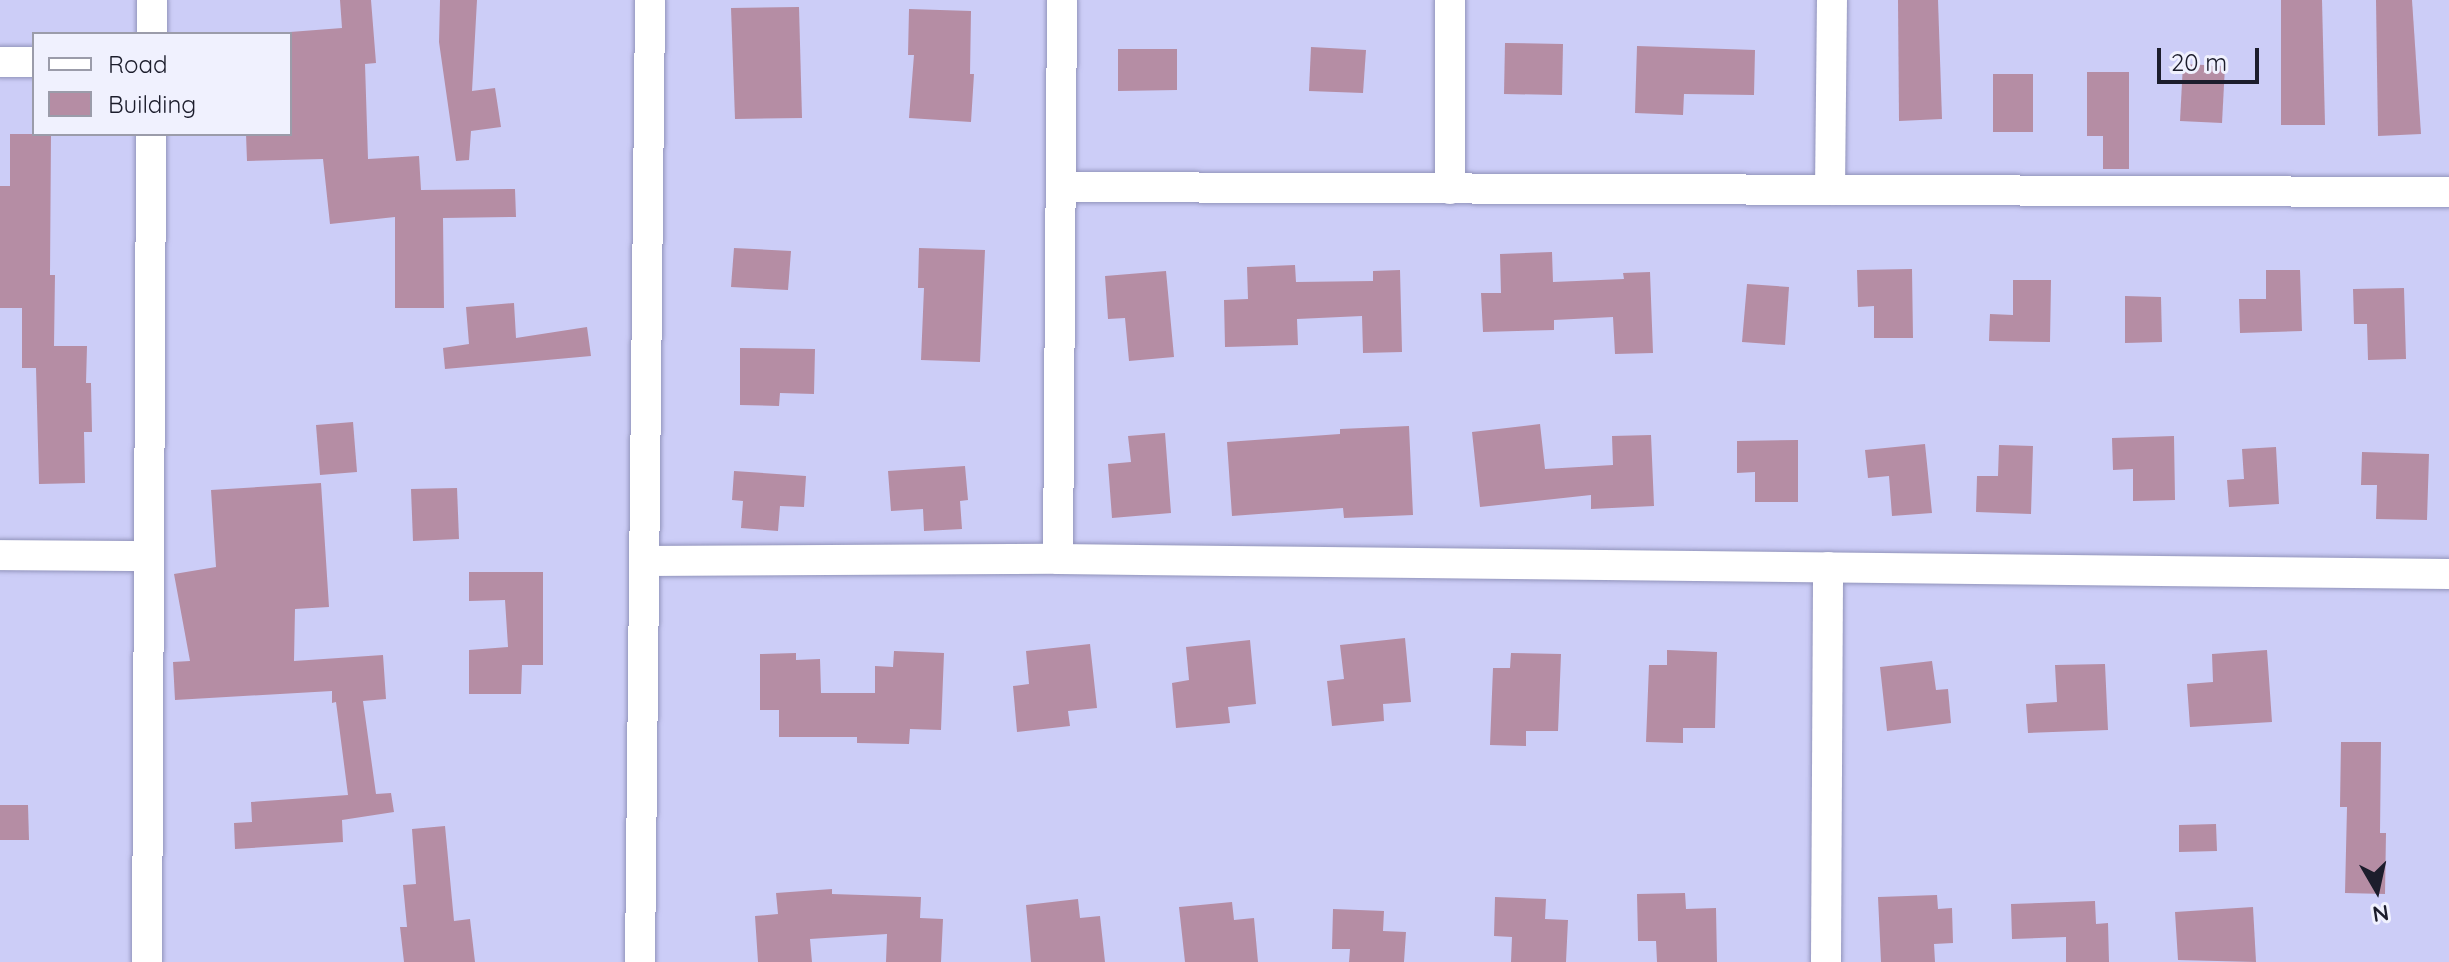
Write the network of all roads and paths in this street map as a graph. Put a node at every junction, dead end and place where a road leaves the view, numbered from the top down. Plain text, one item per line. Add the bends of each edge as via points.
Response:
1 (152, 0) edge
2 (650, 0) edge
3 (1062, 0) edge
4 (1450, 0) edge
5 (1832, 0) edge
6 (152, 32) edge
7 (0, 62) edge
8 (32, 62) edge
9 (151, 136) edge
10 (1061, 187) junction
11 (1450, 189) junction
12 (1830, 190) junction
13 (2449, 192) edge
14 (0, 555) edge
15 (149, 556) junction
16 (1058, 559) junction
17 (645, 561) junction
18 (1828, 567) junction
19 (2449, 574) edge
20 (147, 962) edge
21 (640, 962) edge
22 (1826, 962) edge

1 - 6 street
2 - 17 street
3 - 10 street
4 - 11 street
5 - 12 street
7 - 8 street
9 - 15 street
10 - 11 street
10 - 16 street
11 - 12 street
12 - 13 street
14 - 15 street
15 - 20 street
16 - 17 street
16 - 18 street
17 - 21 street
18 - 19 street
18 - 22 street

